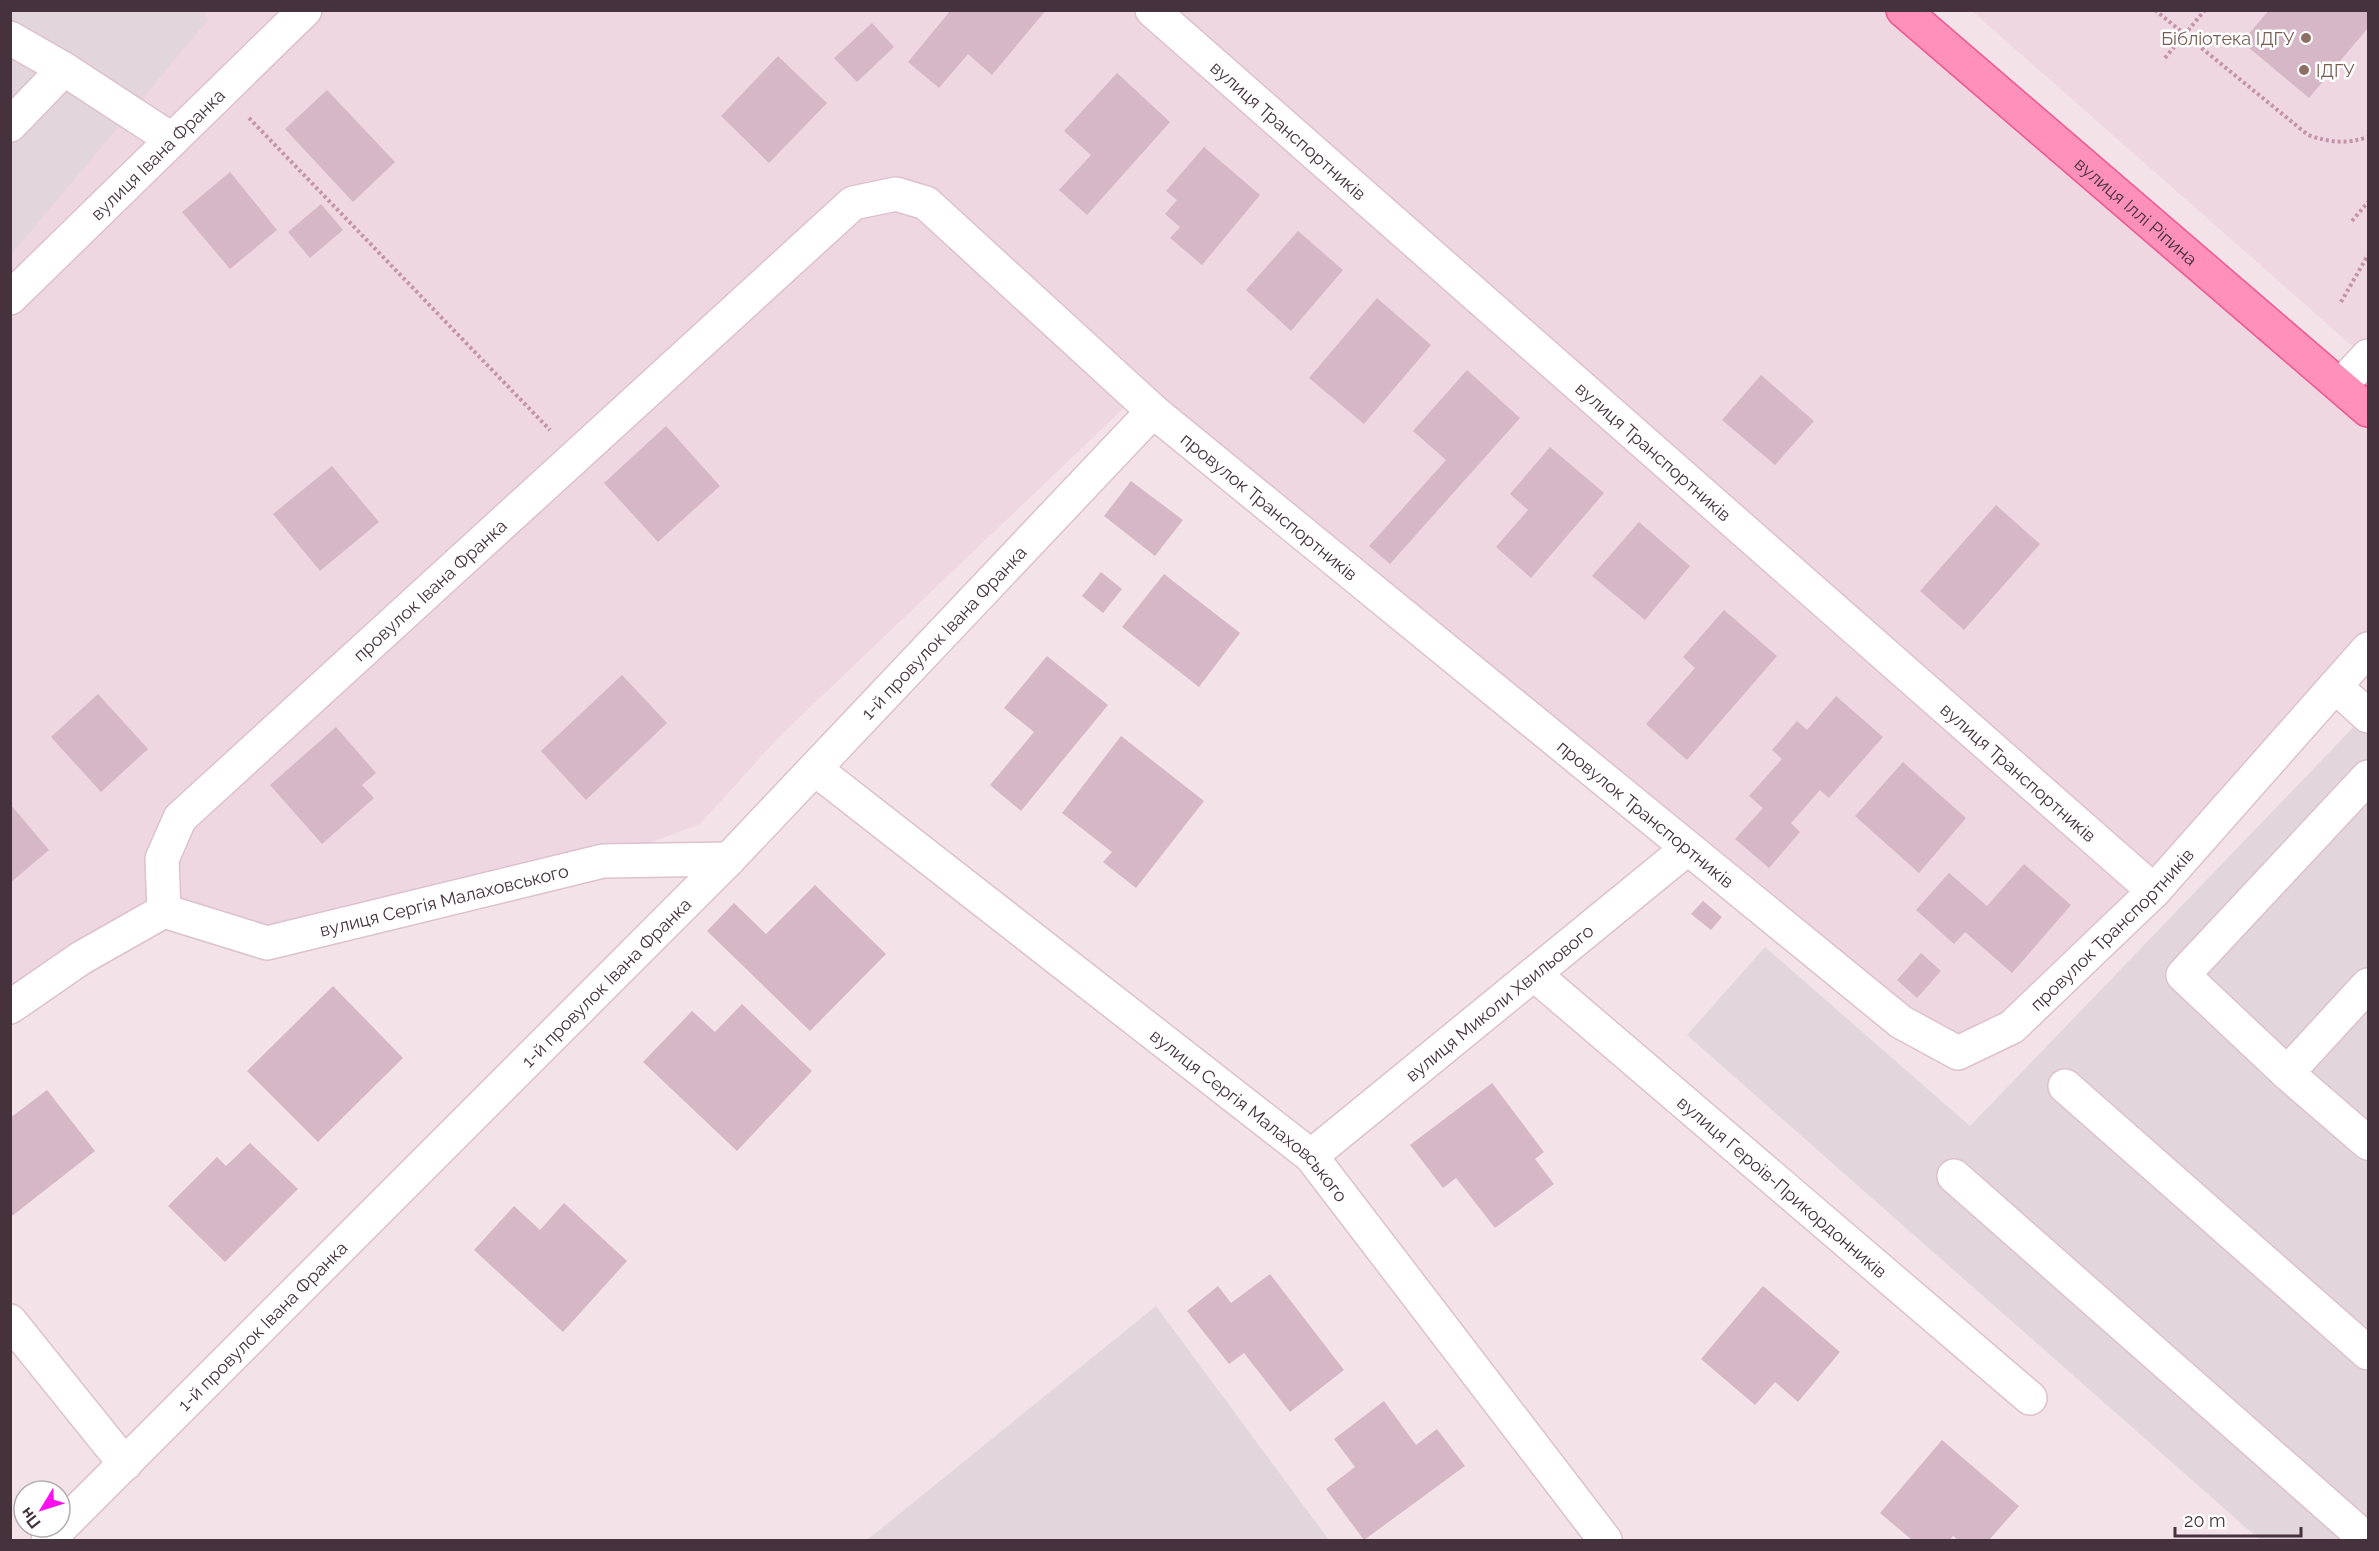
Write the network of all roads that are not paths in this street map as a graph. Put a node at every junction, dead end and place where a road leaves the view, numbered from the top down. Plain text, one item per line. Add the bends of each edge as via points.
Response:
1 (305, 10) edge
2 (1152, 10) edge
3 (1903, 10) edge
4 (10, 38) edge
5 (64, 69) junction
6 (10, 125) edge
7 (171, 140) junction
8 (896, 194) joint
9 (10, 298) edge
10 (2368, 356) edge
11 (2341, 385) junction
12 (2368, 410) edge
13 (1153, 411) junction
14 (2368, 649) edge
15 (2335, 686) junction
16 (2368, 716) edge
17 (815, 769) junction
18 (2368, 777) edge
19 (1688, 848) junction
20 (729, 859) junction
21 (2154, 891) junction
22 (164, 911) junction
23 (1534, 974) junction
24 (2368, 985) edge
25 (10, 1007) edge
26 (2287, 1072) junction
27 (2065, 1086) dead end
28 (2368, 1143) edge
29 (1311, 1156) junction
30 (1954, 1176) dead end
31 (10, 1321) edge
32 (2368, 1353) edge
33 (2030, 1398) dead end
34 (125, 1464) junction
35 (48, 1540) edge
36 (1605, 1540) edge
37 (2367, 1540) edge

1 - 7 street, вулиця Івана Франка
2 - 21 street, вулиця Транспортників
3 - 11 main road, вулиця Іллі Ріпина
4 - 5 street
5 - 6 street
5 - 7 street
7 - 9 street, вулиця Івана Франка
8 - 13 street, провулок Транспортників via 926,203
8 - 22 street, провулок Івана Франка via 853,203 180,818 162,859
10 - 11 street
11 - 12 main road, вулиця Іллі Ріпина
13 - 17 street, 1-й провулок Івана Франка
13 - 19 street, провулок Транспортників
14 - 15 street, провулок Транспортників
15 - 16 street
15 - 21 street, провулок Транспортників
17 - 20 street, 1-й провулок Івана Франка
17 - 29 street, вулиця Сергія Малаховського
18 - 26 street via 2183,975
19 - 21 street, провулок Транспортників via 1901,1022 1958,1053 2012,1027
19 - 23 street, вулиця Миколи Хвильового
20 - 22 street, вулиця Сергія Малаховського via 603,861 267,943
20 - 34 street, 1-й провулок Івана Франка
22 - 25 street via 81,958
23 - 29 street, вулиця Миколи Хвильового
23 - 33 street, вулиця Героїв-Прикордонників
24 - 26 street
26 - 28 street
27 - 32 street
29 - 36 street, вулиця Сергія Малаховського
30 - 37 street
31 - 34 street
34 - 35 street, 1-й провулок Івана Франка

